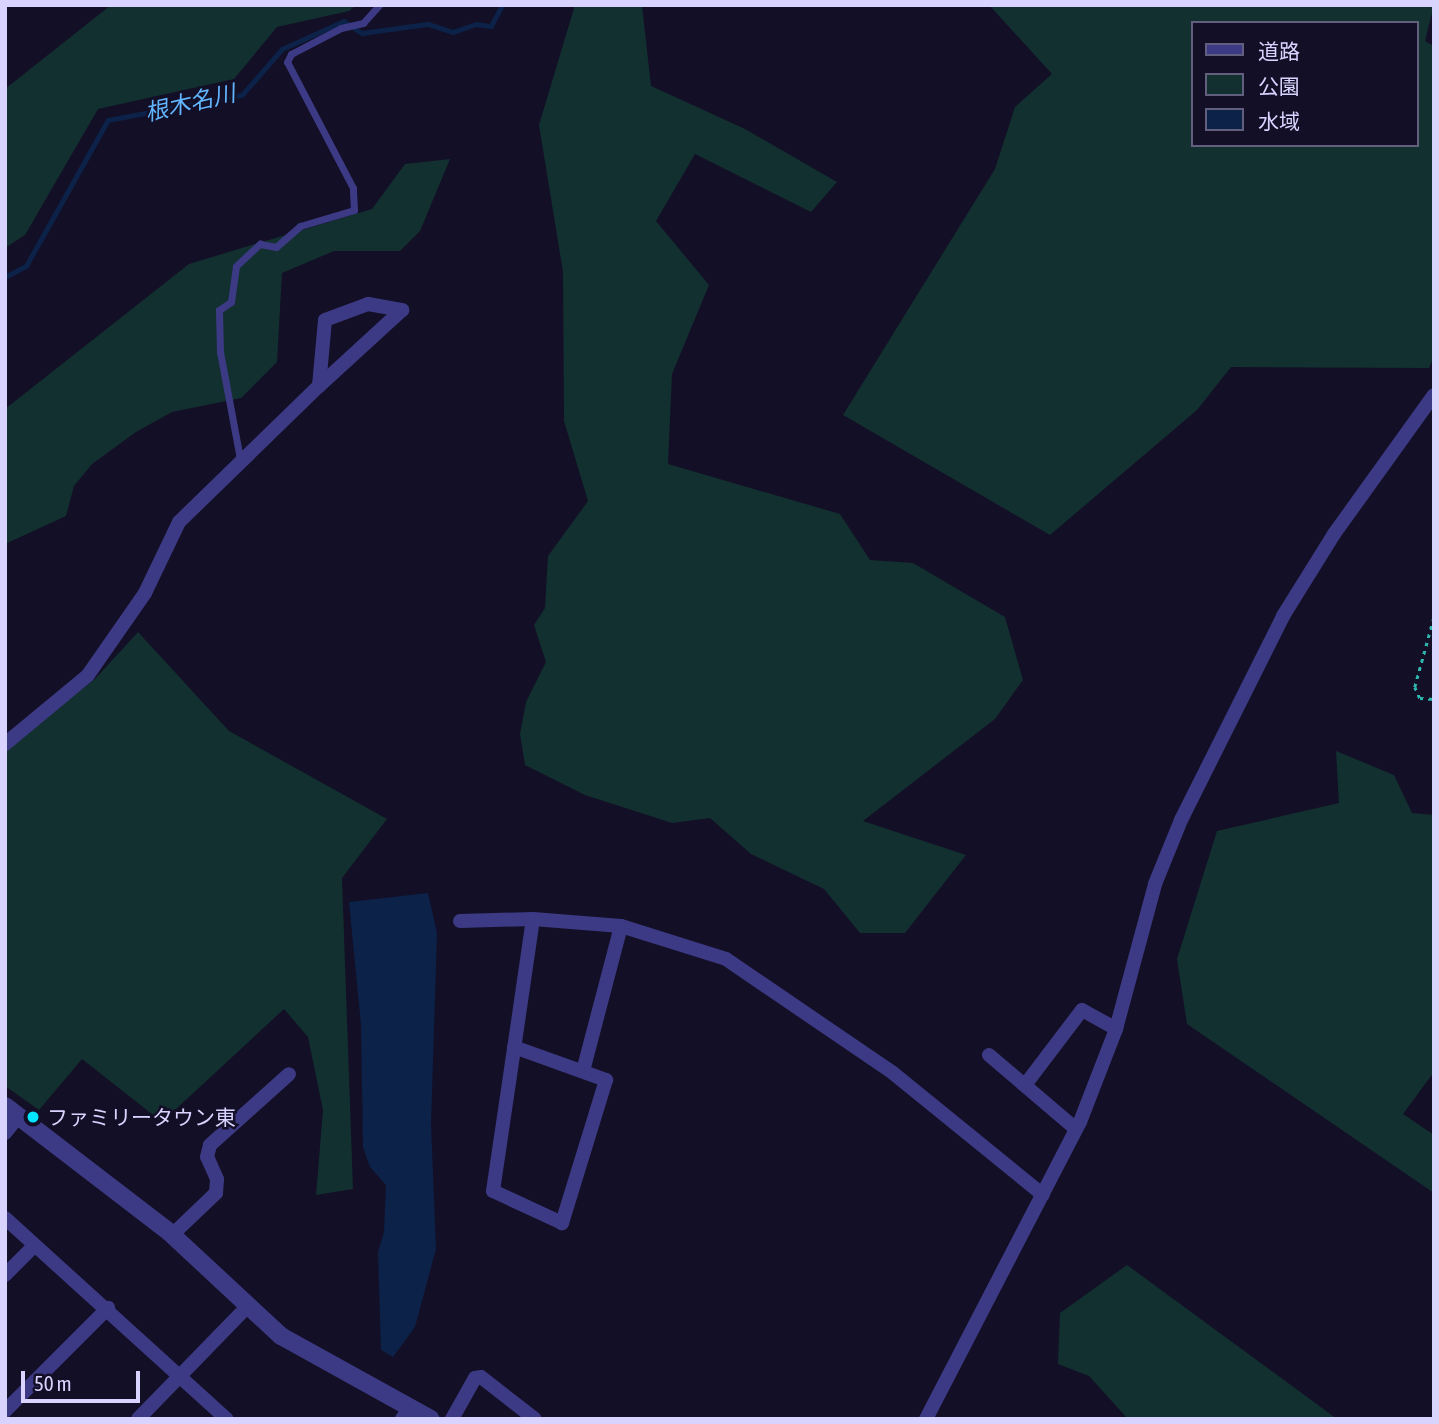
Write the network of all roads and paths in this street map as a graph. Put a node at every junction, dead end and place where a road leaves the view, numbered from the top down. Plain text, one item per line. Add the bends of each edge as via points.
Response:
1 (379, 5) edge
2 (319, 386) junction
3 (1434, 396) edge
4 (241, 464) junction
5 (1434, 618) edge
6 (1434, 699) edge
7 (5, 744) edge
8 (533, 919) junction
9 (460, 921) dead end
10 (621, 926) junction
11 (1116, 1029) junction
12 (514, 1046) junction
13 (989, 1055) dead end
14 (583, 1072) junction
15 (289, 1074) dead end
16 (1025, 1085) junction
17 (12, 1111) edge
18 (1076, 1129) junction
19 (5, 1133) edge
20 (1043, 1195) junction
21 (5, 1218) edge
22 (172, 1235) junction
23 (35, 1245) junction
24 (5, 1275) edge
25 (108, 1308) junction
26 (246, 1308) junction
27 (182, 1374) junction
28 (5, 1411) edge
29 (406, 1413) edge
30 (138, 1419) edge
31 (227, 1419) edge
32 (431, 1419) edge
33 (452, 1419) edge
34 (535, 1419) edge
35 (926, 1419) edge

1 - 4 lane via 363,23 341,28 291,54 287,62 353,188 354,209 300,226 276,247 260,244 245,254 231,282 231,302 219,310 220,352
2 - 2 street via 328,377 402,310 368,304 325,320
2 - 4 street
3 - 11 street via 1334,534 1259,664 1181,820 1155,884
4 - 7 street via 179,522 145,593 88,675
5 - 6 path via 1415,687 1420,698
8 - 9 street
8 - 10 street
8 - 12 street
10 - 14 street
10 - 20 street via 726,960 893,1073
11 - 16 street via 1082,1010
11 - 18 street
12 - 14 street
12 - 14 street via 493,1191 562,1223 606,1080
13 - 16 street
15 - 22 street via 210,1145 207,1157 217,1179 216,1194
16 - 18 street
17 - 19 street
17 - 22 street
18 - 20 street
20 - 35 street
21 - 23 street
22 - 26 street
23 - 24 street
23 - 25 street
25 - 27 street
25 - 28 street
26 - 27 street
26 - 29 street via 310,1355
27 - 30 street
27 - 31 street
29 - 32 street
33 - 34 street via 475,1378 481,1377

